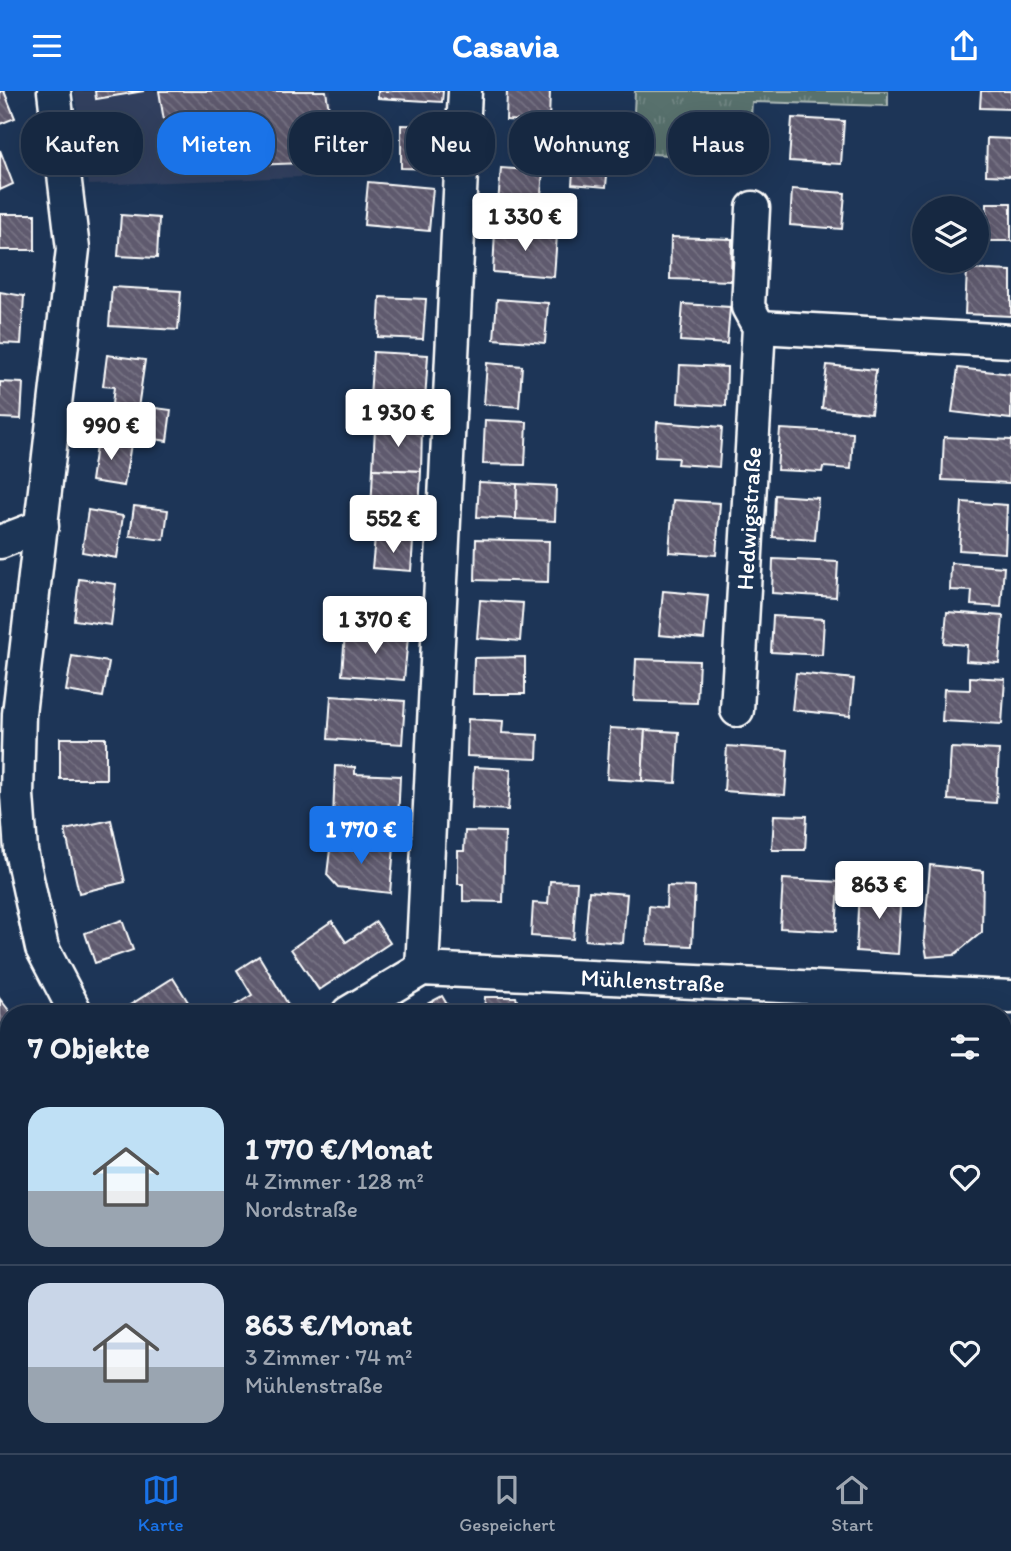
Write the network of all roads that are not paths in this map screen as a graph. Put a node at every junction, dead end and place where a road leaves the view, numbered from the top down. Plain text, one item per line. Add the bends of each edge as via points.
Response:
1 (54, 91) edge
2 (465, 91) edge
3 (753, 208) dead end
4 (759, 327) junction
5 (1011, 341) edge
6 (42, 526) junction
7 (0, 542) edge
8 (737, 710) dead end
9 (422, 969) junction
10 (1011, 997) edge
11 (72, 1005) edge
12 (361, 1005) edge

1 - 6 street via 73,249
2 - 9 street
3 - 4 street, Hedwigstraße via 748,307
4 - 5 street
4 - 8 street, Hedwigstraße
6 - 7 street
6 - 11 street via 19,714 17,795 21,851 42,948
9 - 10 street, Mühlenstraße
9 - 12 street

